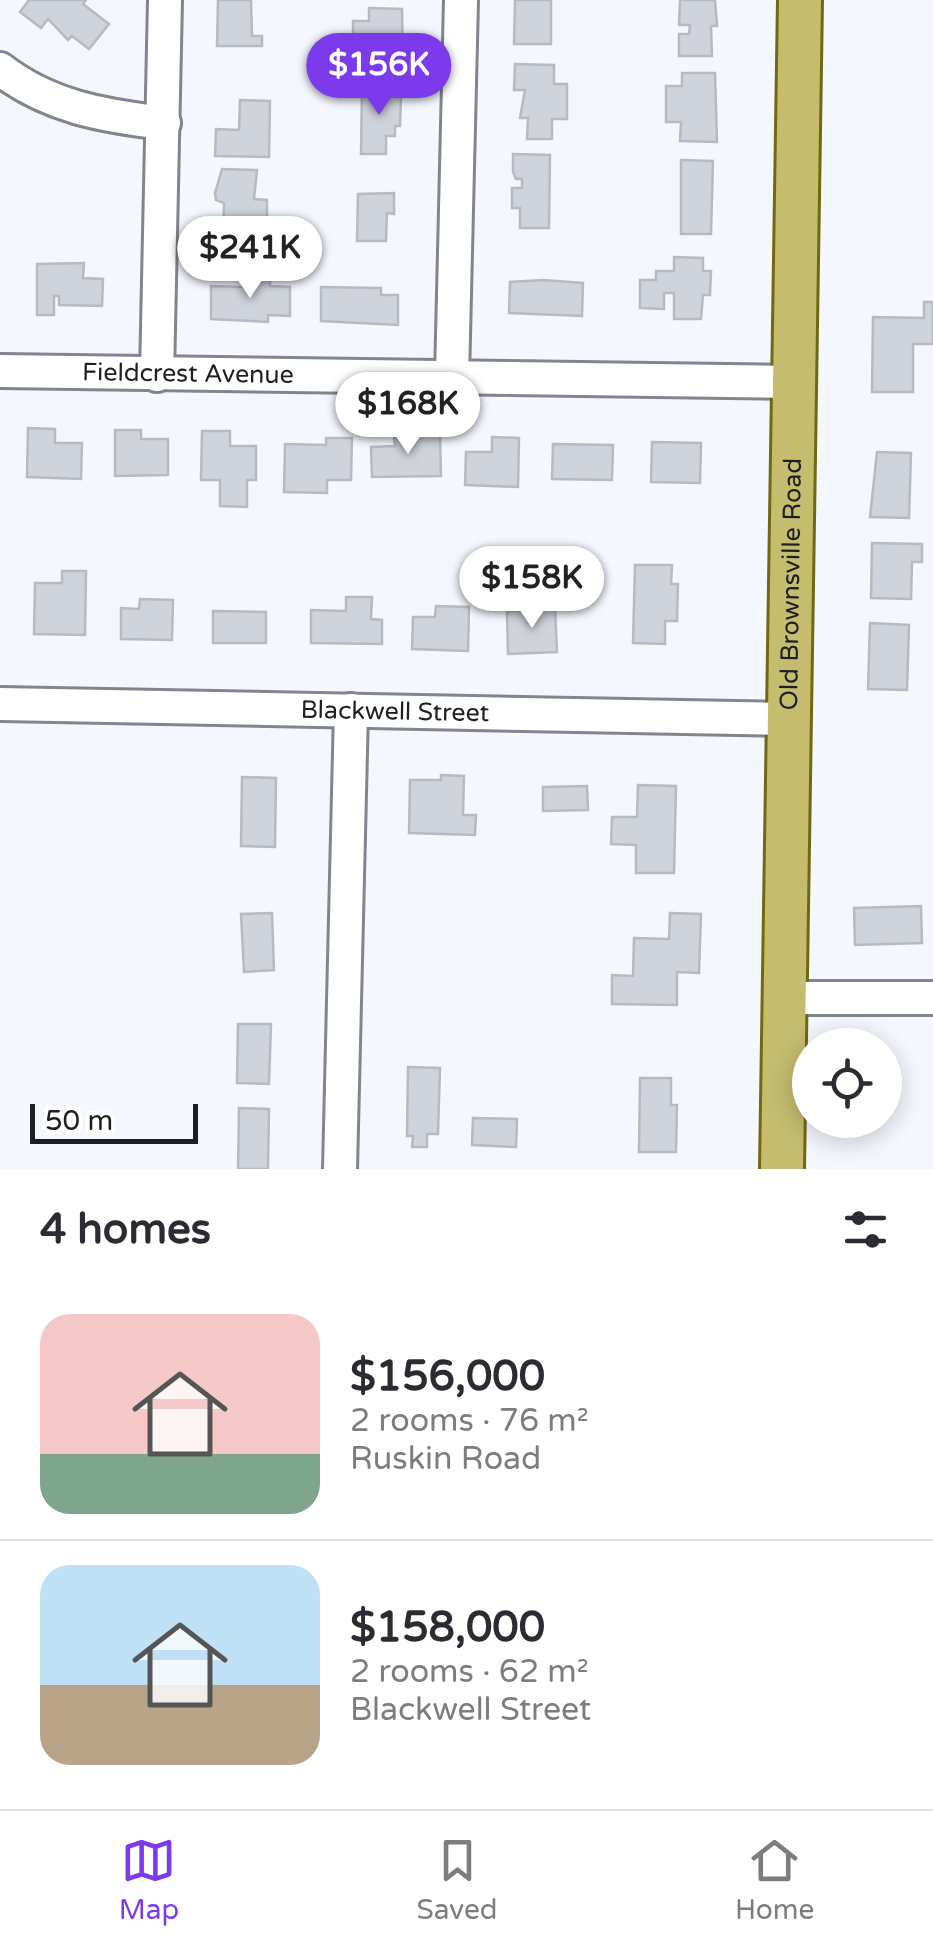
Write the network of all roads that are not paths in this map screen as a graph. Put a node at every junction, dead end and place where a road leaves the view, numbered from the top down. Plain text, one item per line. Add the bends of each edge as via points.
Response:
1 (165, 0) edge
2 (461, 0) edge
3 (800, 0) edge
4 (0, 70) edge
5 (164, 123) junction
6 (0, 371) edge
7 (157, 375) junction
8 (452, 378) junction
9 (793, 382) junction
10 (0, 704) edge
11 (351, 710) junction
12 (790, 720) junction
13 (787, 998) junction
14 (933, 998) edge
15 (340, 1169) edge
16 (782, 1169) edge

1 - 5 street
2 - 8 street
3 - 9 main road, Old Brownsville Road
4 - 5 street via 86,113
5 - 7 street
6 - 7 street, Fieldcrest Avenue
7 - 8 street, Fieldcrest Avenue
8 - 9 street, Fieldcrest Avenue
9 - 12 main road, Old Brownsville Road
10 - 11 street, Blackwell Street
11 - 12 street, Blackwell Street
11 - 15 street
12 - 13 main road, Old Brownsville Road
13 - 14 street
13 - 16 main road, Old Brownsville Road

